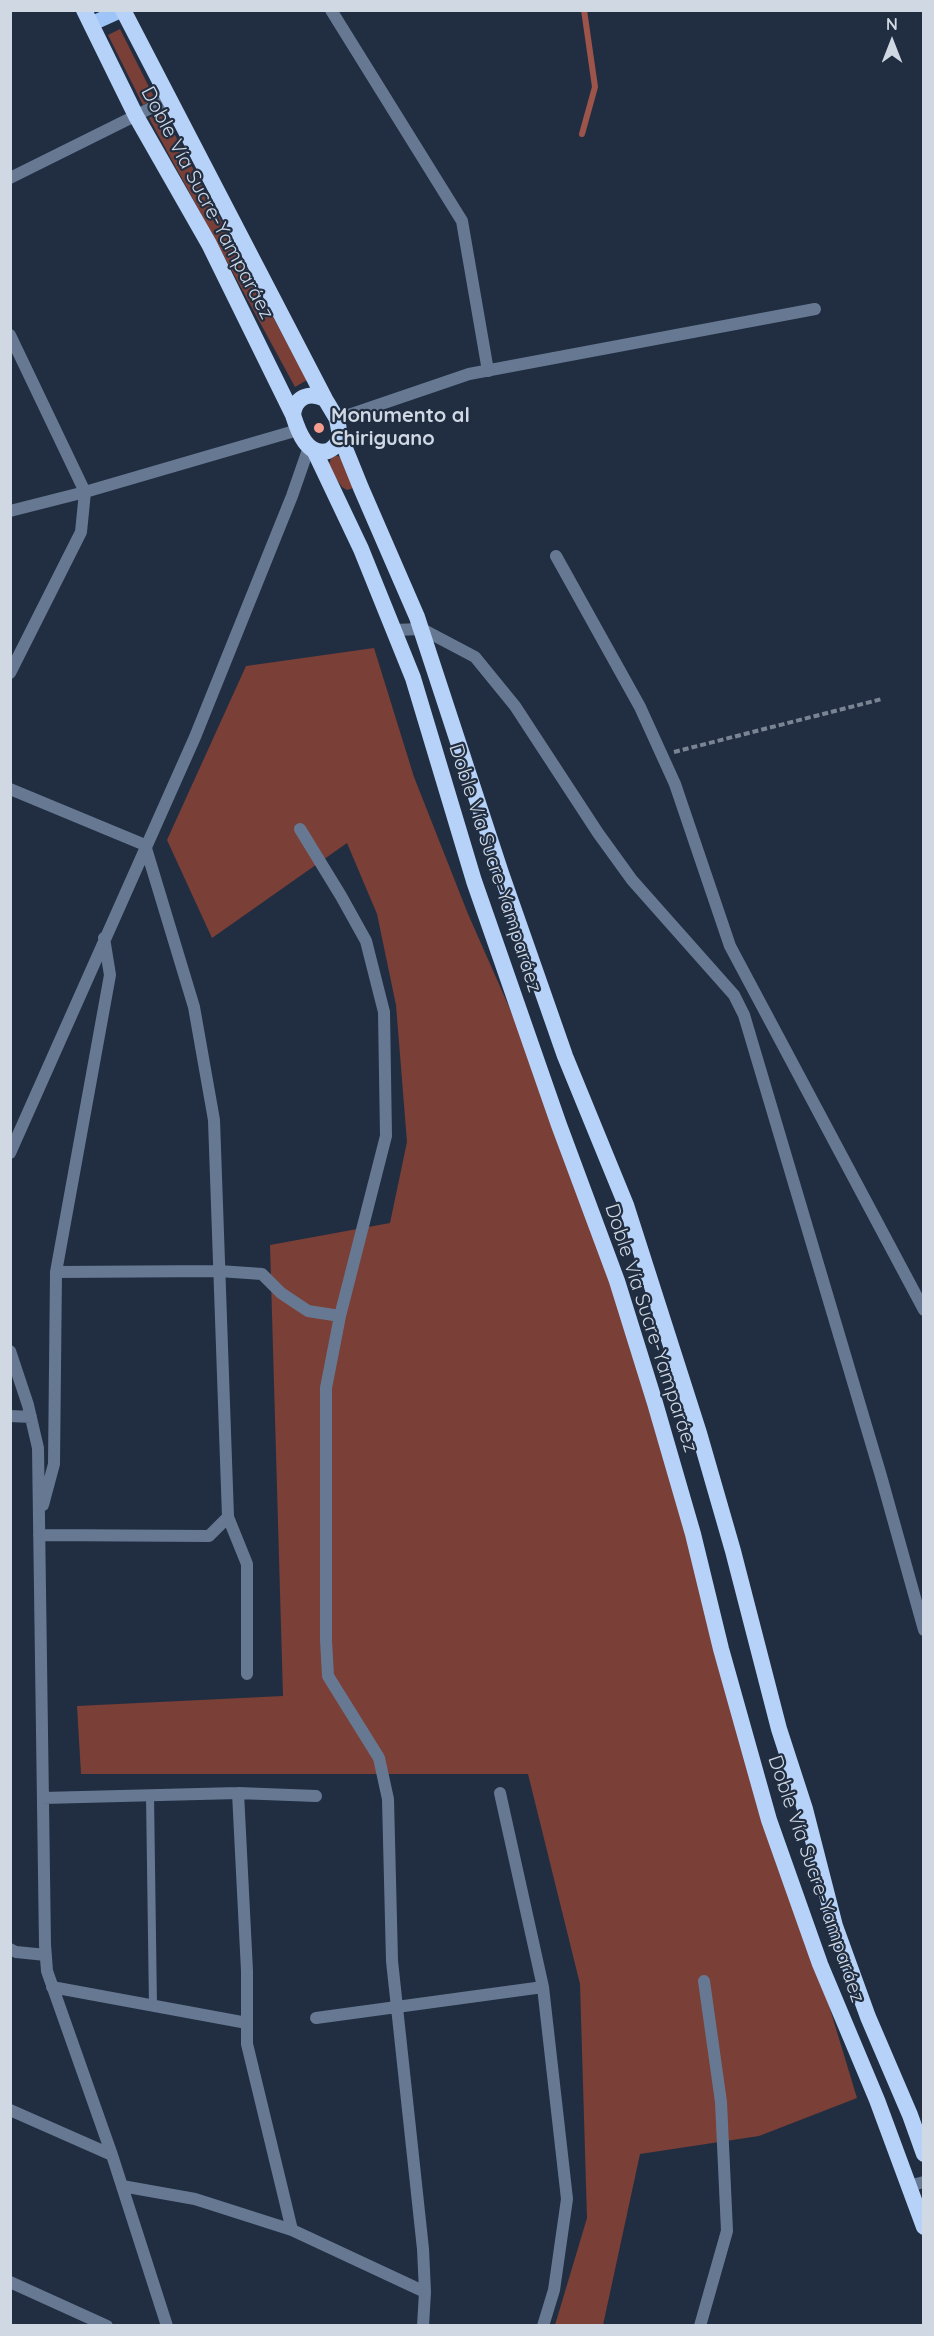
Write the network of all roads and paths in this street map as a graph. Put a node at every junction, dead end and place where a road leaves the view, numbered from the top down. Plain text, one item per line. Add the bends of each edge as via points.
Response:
1 (122, 10) edge
2 (332, 10) edge
3 (87, 17) edge
4 (169, 99) junction
5 (136, 116) junction
6 (10, 178) edge
7 (815, 309) dead end
8 (10, 335) edge
9 (488, 370) junction
10 (325, 399) junction
11 (296, 423) junction
12 (339, 428) junction
13 (312, 449) junction
14 (85, 492) junction
15 (10, 510) edge
16 (556, 556) dead end
17 (422, 629) junction
18 (394, 630) junction
19 (10, 673) edge
20 (882, 699) dead end
21 (662, 755) junction
22 (10, 789) edge
23 (300, 829) dead end
24 (145, 845) junction
25 (104, 939) junction
26 (754, 991) junction
27 (734, 995) junction
28 (10, 1153) edge
29 (219, 1271) junction
30 (56, 1272) junction
31 (924, 1310) edge
32 (340, 1316) junction
33 (10, 1351) edge
34 (10, 1416) edge
35 (31, 1417) junction
36 (228, 1517) junction
37 (39, 1521) junction
38 (39, 1535) junction
39 (924, 1630) edge
40 (247, 1674) dead end
41 (238, 1793) junction
42 (500, 1793) dead end
43 (150, 1796) junction
44 (316, 1796) dead end
45 (43, 1798) junction
46 (10, 1949) edge
47 (46, 1955) junction
48 (705, 1981) dead end
49 (52, 1987) junction
50 (543, 1987) junction
51 (153, 2007) junction
52 (397, 2007) junction
53 (316, 2018) dead end
54 (247, 2023) junction
55 (10, 2110) edge
56 (924, 2154) edge
57 (112, 2155) junction
58 (916, 2184) edge
59 (122, 2186) junction
60 (924, 2227) edge
61 (292, 2230) junction
62 (10, 2282) edge
63 (426, 2292) junction
64 (106, 2325) edge
65 (166, 2325) edge
66 (423, 2325) edge
67 (543, 2325) edge
68 (700, 2325) edge

1 - 3 main road
1 - 4 highway, Doble Vía Sucre-Yamparáez
2 - 9 street via 462,221
3 - 5 highway, Doble Vía Sucre-Yamparáez
4 - 5 street
4 - 10 highway, Doble Vía Sucre-Yamparáez
5 - 6 street
5 - 11 highway, Doble Vía Sucre-Yamparáez via 209,244
7 - 9 street
8 - 14 street
9 - 12 street via 469,374
10 - 11 highway via 306,396 296,405
10 - 12 highway, Doble Vía Sucre-Yamparáez
11 - 13 highway, Doble Vía Sucre-Yamparáez
11 - 14 street
12 - 13 highway via 338,442 332,449
12 - 17 highway, Doble Vía Sucre-Yamparáez
13 - 18 highway, Doble Vía Sucre-Yamparáez via 361,549
13 - 24 street via 195,737
14 - 15 street
14 - 19 street via 81,532
16 - 21 street via 640,707
17 - 18 street
17 - 27 street via 475,657 515,706 632,880
17 - 56 highway, Doble Vía Sucre-Yamparáez via 565,1056 626,1205 733,1551 835,1926
18 - 58 highway, Doble Vía Sucre-Yamparáez via 413,678 474,881 617,1281 693,1534 769,1820 820,1964
20 - 21 path
21 - 26 street via 730,946
22 - 24 street
23 - 32 street via 366,941 384,1012 386,1136
24 - 25 street
24 - 29 street via 194,1007 214,1120
25 - 28 street
25 - 30 street via 110,975
26 - 27 street
26 - 31 street
27 - 39 street via 744,1015
29 - 30 street
29 - 32 street via 261,1274 308,1311
29 - 36 street
30 - 37 street via 54,1464
32 - 52 street via 326,1388 328,1676 379,1758 388,1799 392,1961
33 - 35 street
34 - 35 street
35 - 37 street via 38,1448
36 - 38 street via 209,1536
36 - 40 street via 247,1564
37 - 38 street
38 - 45 street
41 - 43 street
41 - 44 street
41 - 54 street
42 - 50 street
43 - 45 street
43 - 51 lane
45 - 47 street
46 - 47 street
47 - 49 street
48 - 68 street via 721,2102 727,2231
49 - 51 street
49 - 57 street
50 - 52 street
50 - 67 street via 567,2199 554,2289
51 - 54 street
52 - 53 street
52 - 63 street
54 - 61 street via 247,2044
55 - 57 street
57 - 59 street
58 - 60 highway, Doble Vía Sucre-Yamparáez
59 - 61 street via 195,2199
59 - 65 street
61 - 63 street
62 - 64 street
63 - 66 street

